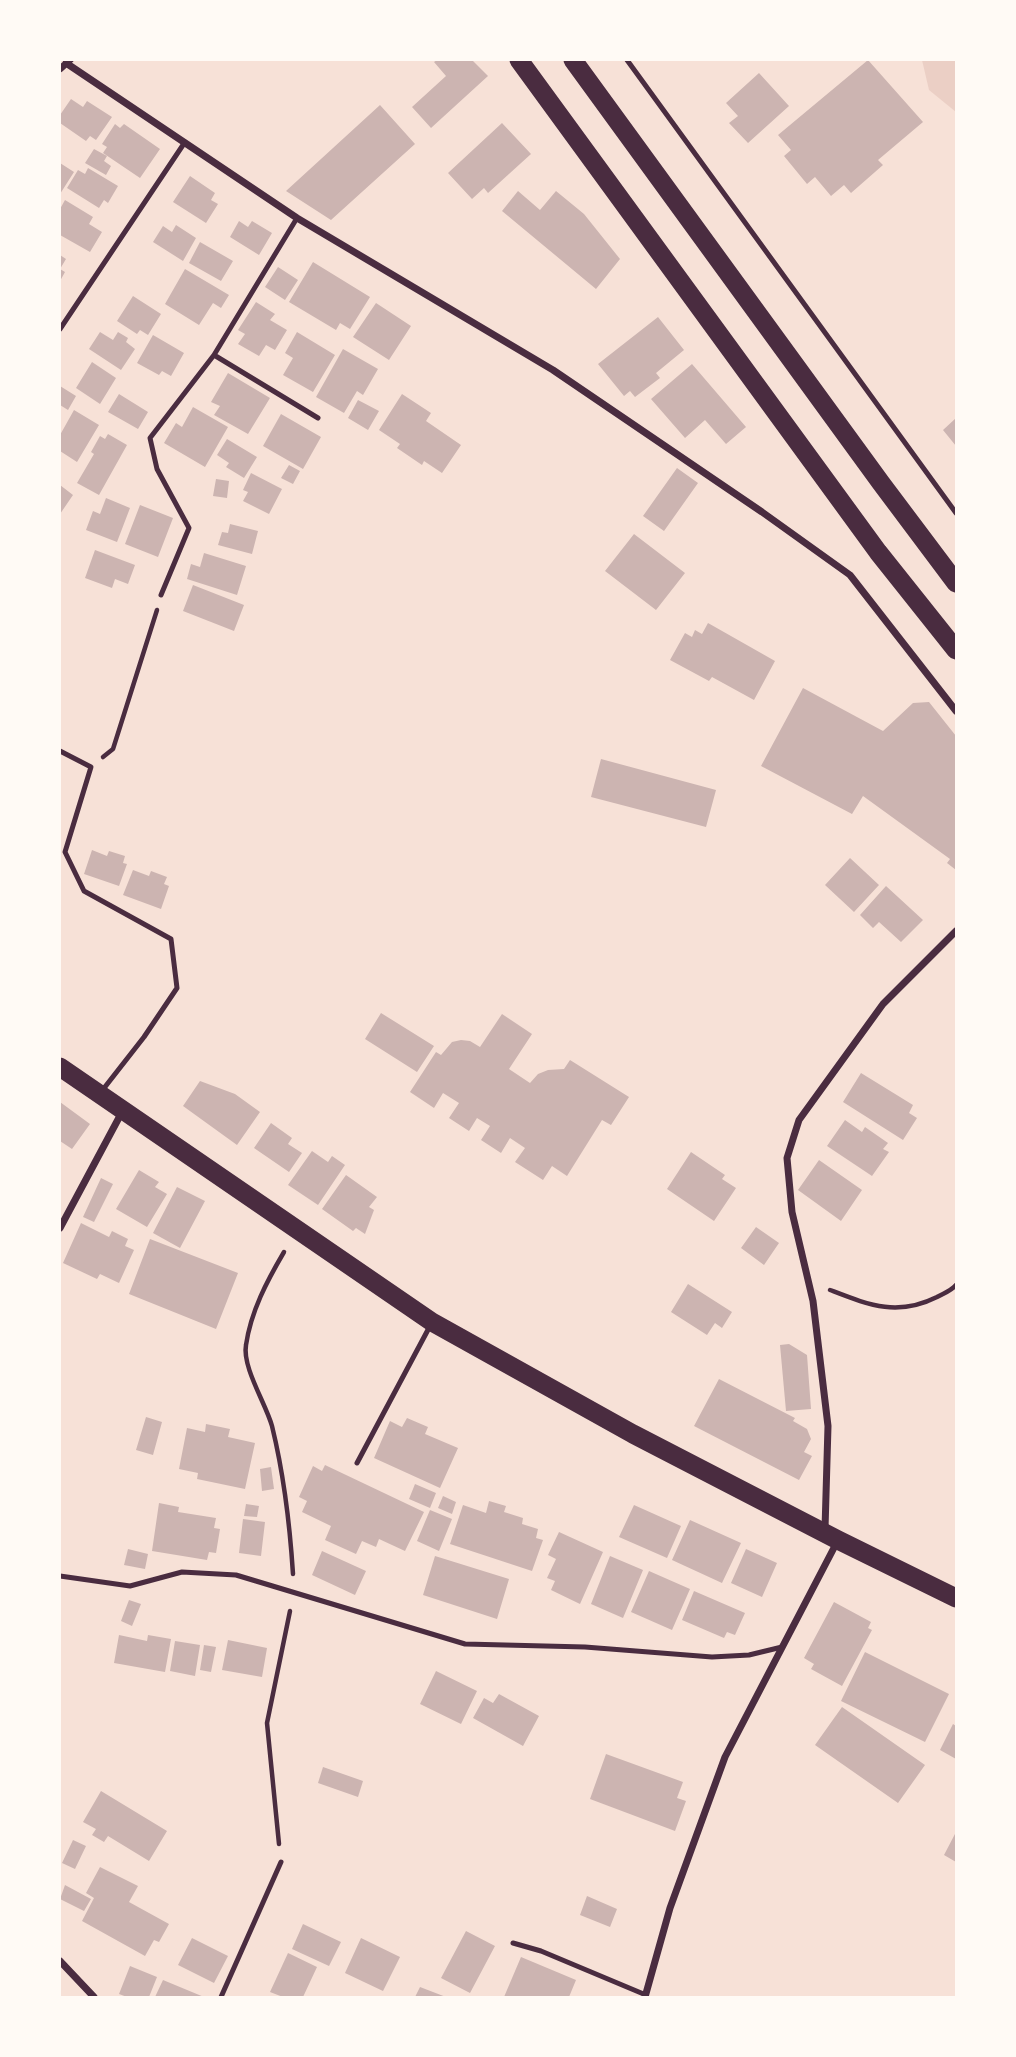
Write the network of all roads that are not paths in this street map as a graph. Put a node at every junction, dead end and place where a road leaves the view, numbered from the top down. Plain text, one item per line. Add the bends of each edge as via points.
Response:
1 (519, 60) edge
2 (573, 60) edge
3 (627, 60) edge
4 (65, 64) edge
5 (185, 142) junction
6 (297, 218) junction
7 (60, 329) edge
8 (214, 355) junction
9 (318, 418) dead end
10 (957, 513) edge
11 (957, 583) edge
12 (161, 595) road end
13 (957, 650) edge
14 (957, 711) edge
15 (60, 751) edge
16 (957, 931) edge
17 (60, 1067) edge
18 (99, 1094) junction
19 (122, 1111) junction
20 (60, 1228) edge
21 (432, 1322) junction
22 (357, 1462) dead end
23 (832, 1537) junction
24 (60, 1576) edge
25 (957, 1598) edge
26 (782, 1647) junction
27 (281, 1862) road end
28 (513, 1943) dead end
29 (60, 1961) edge
30 (646, 1996) edge
31 (94, 1997) edge
32 (221, 1997) edge

1 - 13 highway via 878,552
2 - 11 highway
3 - 10 lane
4 - 5 street
5 - 6 street
5 - 7 lane
6 - 8 lane
6 - 14 street via 553,370 850,575
8 - 9 lane
8 - 12 lane via 150,438 157,468 189,528
15 - 18 lane via 92,767 65,852 84,891 171,939 177,988
16 - 23 street via 883,1004 799,1120 788,1158 792,1212 809,1282 828,1426
17 - 18 highway
18 - 19 highway
19 - 20 street
19 - 21 highway
21 - 22 lane
21 - 23 highway
23 - 25 highway
23 - 26 street
24 - 26 lane via 130,1586 182,1572 236,1575 464,1644 712,1657
26 - 30 street via 724,1757 670,1908
27 - 32 lane
28 - 30 lane
29 - 31 street

